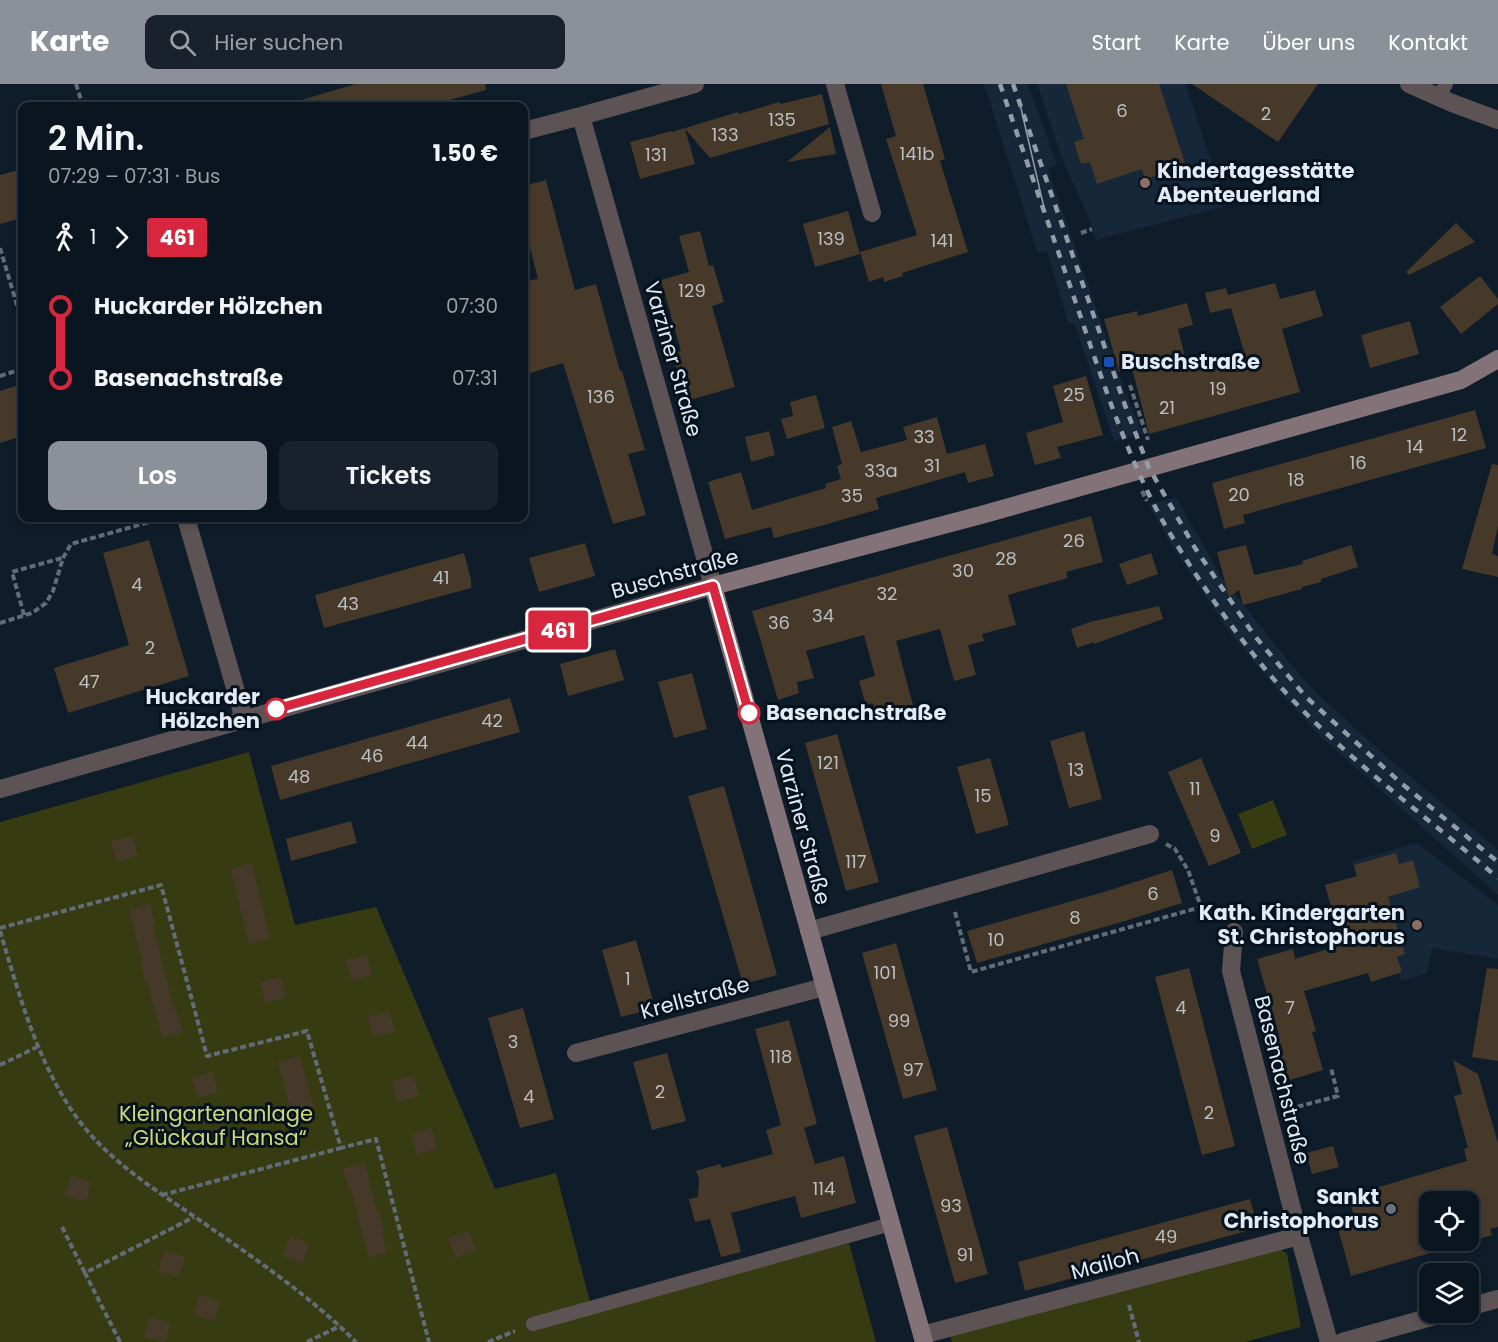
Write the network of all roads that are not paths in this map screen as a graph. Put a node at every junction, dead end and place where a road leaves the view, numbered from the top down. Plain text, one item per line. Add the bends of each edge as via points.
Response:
1 (695, 84) edge
2 (835, 84) edge
3 (1409, 84) edge
4 (1442, 91) edge
5 (581, 116) junction
6 (1498, 120) edge
7 (528, 130) edge
8 (872, 213) dead end
9 (1498, 359) edge
10 (187, 522) edge
11 (713, 586) junction
12 (244, 719) junction
13 (0, 789) edge
14 (1150, 834) road end
15 (809, 931) junction
16 (1234, 932) road end
17 (824, 987) junction
18 (576, 1053) dead end
19 (891, 1224) junction
20 (1299, 1236) junction
21 (1498, 1299) edge
22 (1479, 1304) edge
23 (1419, 1320) edge
24 (533, 1324) road end
25 (923, 1339) edge
26 (1329, 1342) edge
27 (1342, 1342) edge

1 - 5 street
2 - 8 street
3 - 4 street
4 - 6 street
5 - 7 street
5 - 11 street, Varziner Straße
9 - 11 street, Buschstraße via 1461,380
10 - 12 street
11 - 12 street, Buschstraße
11 - 15 street, Varziner Straße
12 - 13 street, Buschstraße
14 - 15 street
15 - 17 street, Varziner Straße
16 - 20 street, Basenachstraße via 1232,971
17 - 18 street, Krellstraße
17 - 19 street, Varziner Straße
19 - 24 lane
19 - 25 street, Varziner Straße
20 - 25 street, Mailoh
20 - 26 street, Basenachstraße
21 - 22 street
23 - 27 street

